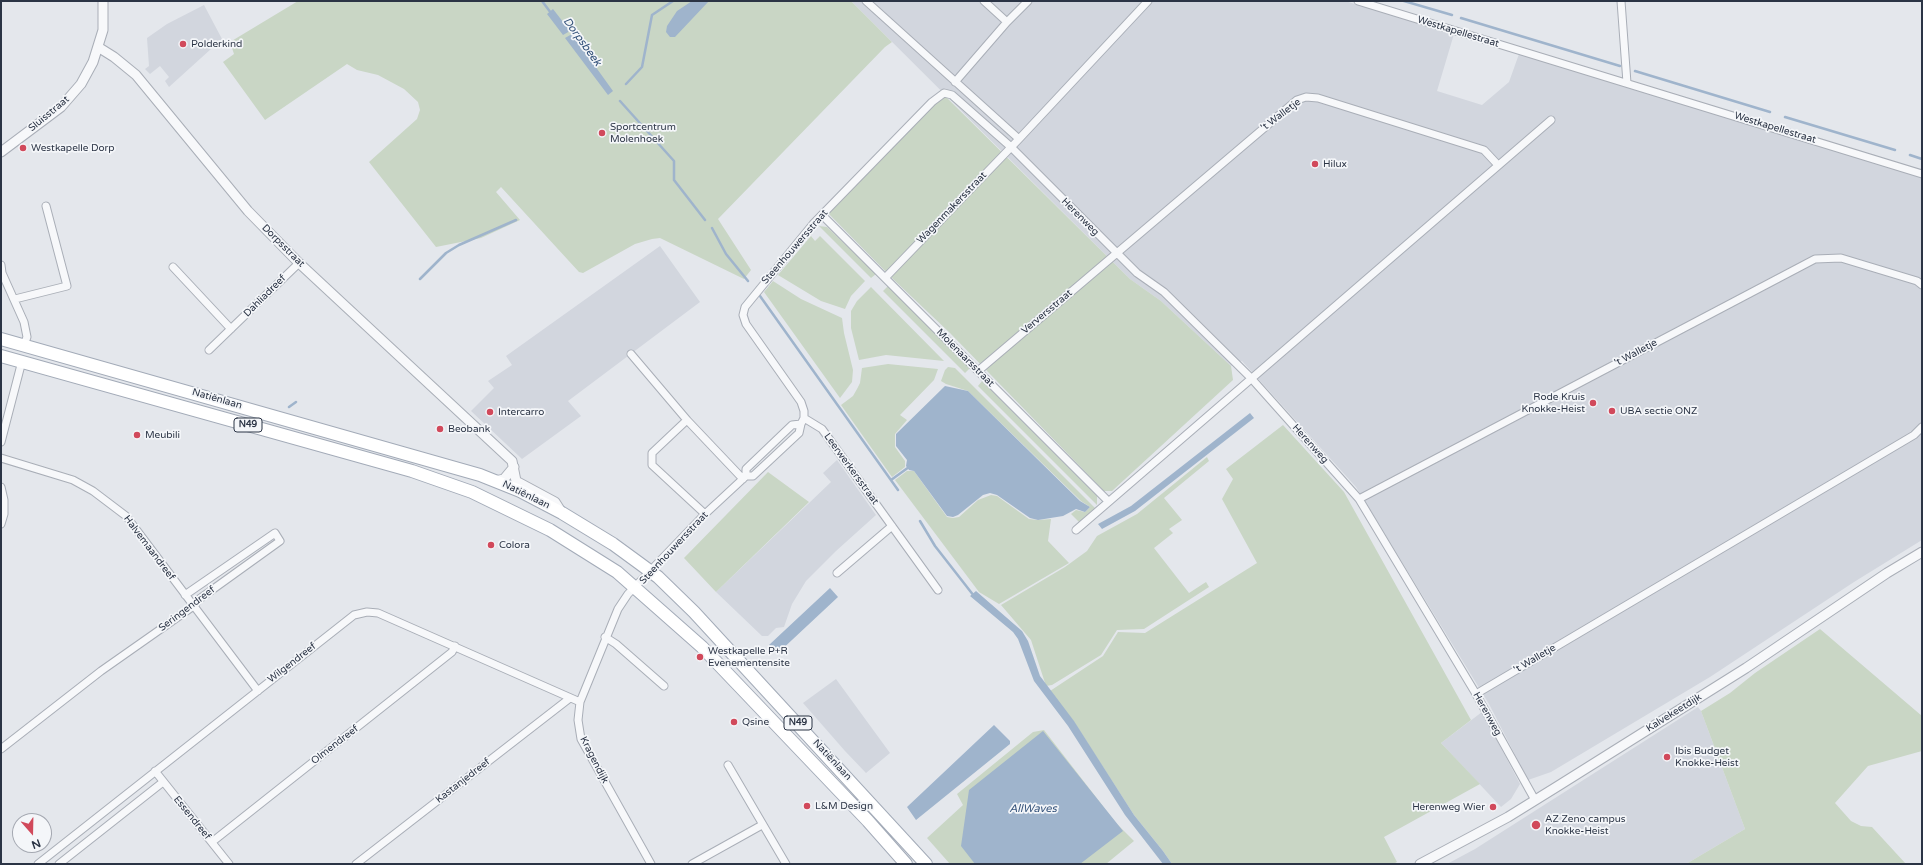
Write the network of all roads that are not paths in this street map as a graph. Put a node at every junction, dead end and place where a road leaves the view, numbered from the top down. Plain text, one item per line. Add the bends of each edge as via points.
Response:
1 (103, 1) edge
2 (866, 1) edge
3 (984, 1) edge
4 (1028, 1) edge
5 (1148, 1) edge
6 (1358, 1) edge
7 (1621, 1) edge
8 (1007, 22) junction
9 (98, 47) junction
10 (955, 82) junction
11 (1627, 83) junction
12 (944, 94) joint
13 (1551, 120) dead end
14 (1018, 139) junction
15 (1011, 147) junction
16 (1, 152) edge
17 (1498, 165) junction
18 (1922, 174) edge
19 (46, 206) dead end
20 (822, 215) junction
21 (1117, 253) junction
22 (299, 263) junction
23 (1, 265) edge
24 (173, 267) dead end
25 (885, 278) junction
26 (1922, 285) edge
27 (15, 299) junction
28 (232, 329) junction
29 (1, 339) edge
30 (24, 345) junction
31 (209, 350) dead end
32 (631, 354) dead end
33 (1, 356) edge
34 (22, 361) junction
35 (978, 371) junction
36 (1251, 378) junction
37 (687, 420) junction
38 (803, 421) junction
39 (1922, 427) edge
40 (1, 442) edge
41 (1, 458) edge
42 (512, 470) junction
43 (745, 478) junction
44 (495, 481) junction
45 (1, 487) edge
46 (1359, 499) junction
47 (1108, 501) junction
48 (562, 513) junction
49 (705, 514) junction
50 (1, 524) edge
51 (892, 526) junction
52 (1076, 530) dead end
53 (1922, 552) edge
54 (650, 572) junction
55 (837, 573) dead end
56 (636, 587) junction
57 (938, 590) dead end
58 (185, 595) junction
59 (195, 605) junction
60 (605, 637) junction
61 (455, 646) junction
62 (664, 686) dead end
63 (258, 691) junction
64 (1476, 694) junction
65 (570, 698) junction
66 (580, 702) junction
67 (1, 749) edge
68 (728, 765) dead end
69 (156, 771) junction
70 (163, 782) junction
71 (1535, 800) junction
72 (762, 825) junction
73 (212, 842) junction
74 (38, 864) edge
75 (59, 864) edge
76 (229, 864) edge
77 (356, 864) edge
78 (652, 864) edge
79 (692, 864) edge
80 (786, 864) edge
81 (906, 864) edge
82 (926, 864) edge
83 (1420, 864) edge

1 - 9 street via 103,30
2 - 10 street
3 - 8 street
4 - 8 street
5 - 14 street
6 - 11 street, Westkapellestraat
7 - 11 street
8 - 10 street
9 - 16 street, Sluisstraat via 93,62 73,94 61,107
9 - 22 street, Dorpsstraat via 136,74 248,211
10 - 14 street
11 - 18 street, Westkapellestraat
12 - 15 street, Herenweg via 958,99
12 - 20 street, Steenhouwersstraat via 932,102
13 - 17 street
14 - 15 street, Wagenmakersstraat
15 - 21 street, Herenweg
15 - 25 street, Wagenmakersstraat
17 - 21 street, 't Walletje via 1484,150 1318,98 1306,97 1284,109
17 - 36 street
19 - 27 street via 67,286
20 - 25 street, Molenaarsstraat
20 - 38 street, Steenhouwersstraat via 750,300 743,315 746,324 801,402 804,410
21 - 35 street, Verversstraat
21 - 36 street, Herenweg via 1137,273 1164,292
22 - 28 street, Dahliadreef
22 - 42 street, Dorpsstraat via 512,461
23 - 27 street via 2,273
24 - 28 street
25 - 35 street, Molenaarsstraat
26 - 46 street, 't Walletje via 1917,281 1841,258 1815,259
27 - 30 street via 27,337
28 - 31 street, Dahliadreef
29 - 30 main road, Natiënlaan / N49
30 - 44 main road, Natiënlaan / N49
32 - 37 street
33 - 34 main road, Natiënlaan / N49
34 - 40 street
34 - 56 main road, Natiënlaan / N49 via 375,460 472,492 550,530 617,572
35 - 47 street, Molenaarsstraat
36 - 46 street, Herenweg
36 - 47 street
37 - 43 street
37 - 49 street via 652,453 652,465
38 - 43 street, Steenhouwersstraat via 792,425 746,469
38 - 51 street, Leerwerkersstraat via 822,429
39 - 64 street, 't Walletje via 1914,435
41 - 58 street, Halvemaandreef via 73,480 112,504 126,516
42 - 44 street via 504,479
42 - 48 street, Dorpsstraat via 516,481 555,502
43 - 49 street, Steenhouwersstraat
44 - 48 main road, Natiënlaan / N49
45 - 50 street via 4,514
46 - 64 street, Herenweg
47 - 52 street
48 - 54 main road, Natiënlaan / N49 via 613,544
49 - 54 street, Steenhouwersstraat
51 - 55 street
51 - 57 street, Leerwerkersstraat
53 - 71 street, Kalvekeetdijk via 1746,668
54 - 56 street, Steenhouwersstraat
54 - 82 main road, Natiënlaan / N49 via 694,612 753,674
56 - 60 street, Kragendijk via 618,609
56 - 81 main road, Natiënlaan / N49 via 702,647
58 - 59 street, Halvemaandreef
58 - 59 street, Seringendreef via 275,534 280,541 198,600
59 - 63 street, Halvemaandreef
59 - 67 street, Seringendreef via 100,671
60 - 62 street
60 - 66 street, Kragendijk
61 - 63 street, Wilgendreef via 378,613 367,612 354,615
61 - 65 street, Wilgendreef
61 - 73 street, Olmendreef via 452,652
63 - 69 street, Wilgendreef
64 - 71 street, Herenweg
65 - 66 street, Wilgendreef
65 - 77 street, Kastanjedreef
66 - 78 street, Kragendijk via 578,720 581,739
68 - 72 street
69 - 70 street, Essendreef
69 - 74 street, Wilgendreef
70 - 73 street, Essendreef
70 - 75 street
71 - 83 street, Kalvekeetdijk
72 - 79 street
72 - 80 street
73 - 76 street, Essendreef

